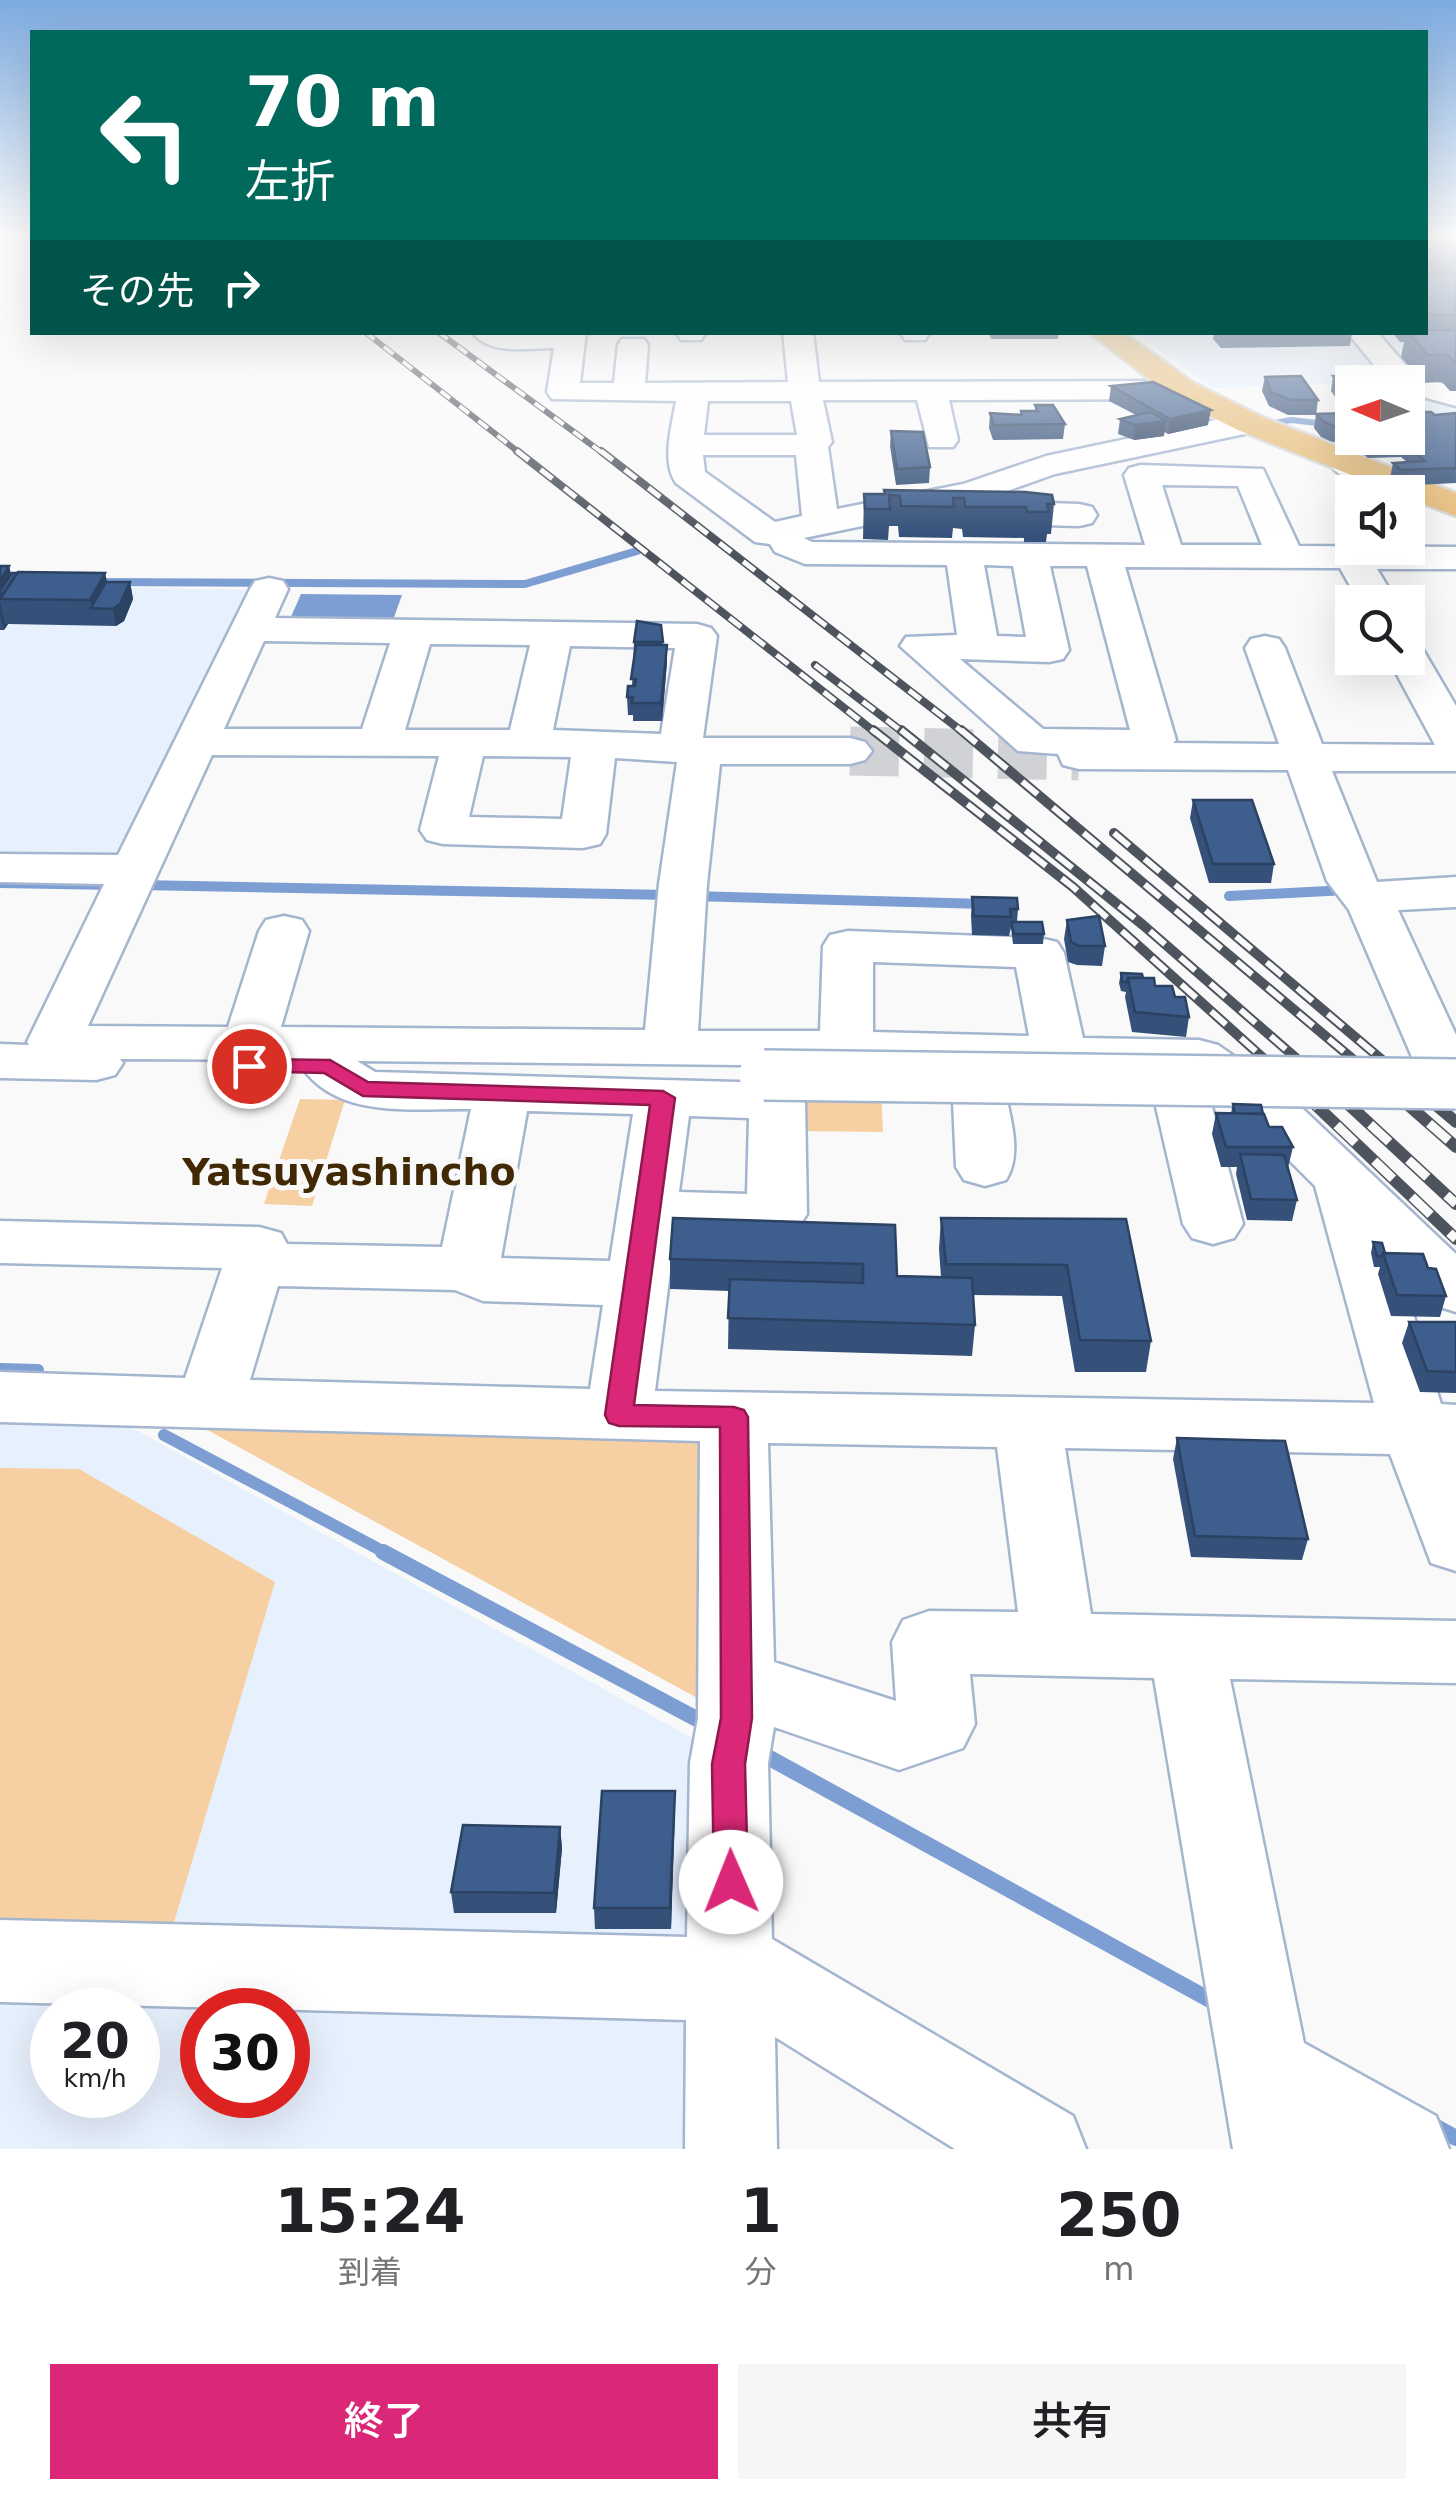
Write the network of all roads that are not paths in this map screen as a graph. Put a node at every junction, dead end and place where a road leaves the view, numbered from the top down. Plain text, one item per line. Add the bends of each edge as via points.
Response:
1 (492, 336) edge
2 (563, 336) edge
3 (570, 336) edge
4 (799, 336) edge
5 (1109, 336) edge
6 (1364, 336) edge
7 (633, 346) dead end
8 (737, 355) dead end
9 (976, 360) dead end
10 (1389, 365) edge
11 (1425, 389) edge
12 (1183, 390) junction
13 (932, 391) junction
14 (988, 391) junction
15 (693, 392) junction
16 (738, 392) junction
17 (805, 392) junction
18 (1456, 397) edge
19 (624, 402) junction
20 (1249, 423) junction
21 (941, 440) dead end
22 (686, 444) junction
23 (811, 445) junction
24 (1342, 461) junction
25 (1032, 470) junction
26 (1359, 475) edge
27 (1438, 503) edge
28 (945, 511) edge
29 (1079, 515) junction
30 (821, 522) junction
31 (768, 534) junction
32 (964, 555) junction
33 (1456, 555) edge
34 (1030, 556) junction
35 (1097, 556) junction
36 (1425, 556) edge
37 (1168, 557) junction
38 (1286, 558) junction
39 (1335, 558) edge
40 (268, 589) dead end
41 (250, 629) junction
42 (414, 632) junction
43 (552, 634) junction
44 (979, 646) junction
45 (1266, 648) dead end
46 (1418, 675) edge
47 (1154, 740) junction
48 (198, 742) junction
49 (380, 742) junction
50 (464, 742) junction
51 (529, 743) junction
52 (595, 744) junction
53 (1456, 744) edge
54 (690, 750) junction
55 (850, 751) tunnel mouth
56 (1307, 755) junction
57 (1079, 756) tunnel mouth
58 (1258, 756) junction
59 (1456, 758) edge
60 (0, 868) edge
61 (130, 880) junction
62 (1360, 892) junction
63 (1456, 892) edge
64 (284, 931) dead end
65 (249, 1044) junction
66 (846, 1048) junction
67 (1059, 1052) junction
68 (0, 1061) edge
69 (330, 1066) junction
70 (1455, 1071) edge
71 (667, 1074) junction
72 (976, 1074) junction
73 (1178, 1078) junction
74 (502, 1093) junction
75 (985, 1168) dead end
76 (1343, 1183) junction
77 (648, 1212) junction
78 (1214, 1224) dead end
79 (0, 1242) edge
80 (254, 1264) junction
81 (468, 1269) junction
82 (637, 1284) junction
83 (1456, 1290) edge
84 (0, 1397) edge
85 (210, 1401) junction
86 (619, 1415) junction
87 (734, 1417) junction
88 (1028, 1423) junction
89 (1435, 1430) edge
90 (1456, 1544) edge
91 (1060, 1645) junction
92 (1186, 1647) junction
93 (1456, 1652) edge
94 (734, 1721) junction
95 (0, 1961) edge
96 (733, 1970) junction
97 (1272, 2110) edge
98 (731, 2149) edge
99 (1040, 2149) edge
100 (1404, 2149) edge

1 - 2 street
3 - 19 street via 563,392
4 - 17 street
5 - 12 main road
6 - 10 street
7 - 19 street
8 - 16 street
9 - 14 street
11 - 18 street
12 - 14 street
12 - 20 main road
13 - 14 street
13 - 17 street
13 - 21 street
15 - 16 street
15 - 19 street
15 - 22 street
16 - 17 street
17 - 23 street
20 - 24 main road
20 - 25 street
22 - 23 street
22 - 31 street via 688,476
23 - 30 street
24 - 26 street
24 - 27 main road
25 - 29 street via 1072,492
25 - 30 street via 972,492
27 - 33 street
28 - 29 street
29 - 35 street
30 - 31 street
31 - 32 street via 805,553
32 - 34 street
32 - 44 street
33 - 36 street
34 - 35 street
34 - 44 street via 1049,650
35 - 37 street
35 - 47 street
37 - 38 street
37 - 38 street via 1141,475 1251,476
38 - 39 street
40 - 41 street
41 - 42 street
41 - 48 street
42 - 43 street
42 - 49 street
43 - 51 street
43 - 54 street via 697,636
44 - 47 street via 920,646 1033,742
45 - 56 street
46 - 53 street
47 - 58 street via 1215,744
48 - 49 street
48 - 61 street
49 - 50 street
50 - 51 street
50 - 52 street via 442,830 582,834
51 - 52 street
52 - 54 street
54 - 55 street
54 - 71 street
56 - 58 street
56 - 59 street
56 - 62 street
57 - 58 street
60 - 61 street
61 - 65 street via 54,1042
62 - 63 street
62 - 70 street via 1442,1064
64 - 65 street
65 - 71 street
66 - 67 street via 848,946 1040,953
66 - 71 street
66 - 72 street
67 - 72 street
67 - 73 street
68 - 69 street
69 - 70 street, bridge via 764,1075
69 - 74 street via 363,1089
71 - 74 street
71 - 77 street
71 - 77 street via 776,1102 777,1214
72 - 73 street
72 - 75 street
73 - 76 street via 1264,1102
73 - 78 street
74 - 81 street
76 - 83 street
76 - 89 street
77 - 82 street
79 - 80 street via 259,1248
80 - 81 street
80 - 85 street
81 - 82 street via 483,1279
82 - 86 street
84 - 85 street
85 - 86 street
86 - 87 street
87 - 88 street
87 - 94 street
88 - 89 street
88 - 91 street
89 - 90 street
91 - 92 street
91 - 94 street via 929,1642 936,1724 899,1736
92 - 93 street
92 - 97 street
94 - 96 street
95 - 96 street
96 - 98 street
96 - 99 street
97 - 100 street

